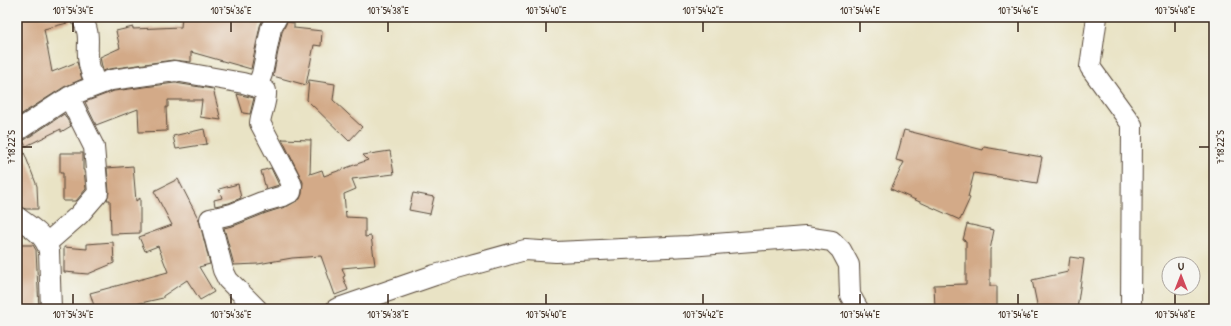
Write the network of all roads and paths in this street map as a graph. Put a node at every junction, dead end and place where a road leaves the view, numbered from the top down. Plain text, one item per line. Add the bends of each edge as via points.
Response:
1 (81, 17) edge
2 (277, 17) edge
3 (1097, 17) edge
4 (96, 85) junction
5 (257, 87) junction
6 (69, 97) junction
7 (17, 130) edge
8 (17, 217) edge
9 (47, 243) junction
10 (51, 309) edge
11 (257, 309) edge
12 (336, 309) edge
13 (858, 309) edge
14 (1131, 309) edge

1 - 4 street via 87,26 89,63
2 - 5 street
3 - 14 street via 1090,67 1132,125
4 - 5 street via 111,80 175,71
4 - 6 street
5 - 11 street via 266,91 260,123 289,178 291,192 232,214 210,219 228,280
6 - 7 street
6 - 9 street via 94,147 98,193 79,215
8 - 9 street via 40,234
9 - 10 street
12 - 13 street via 435,275 525,250 556,252 689,246 804,237 832,241 841,250 849,265 850,295

